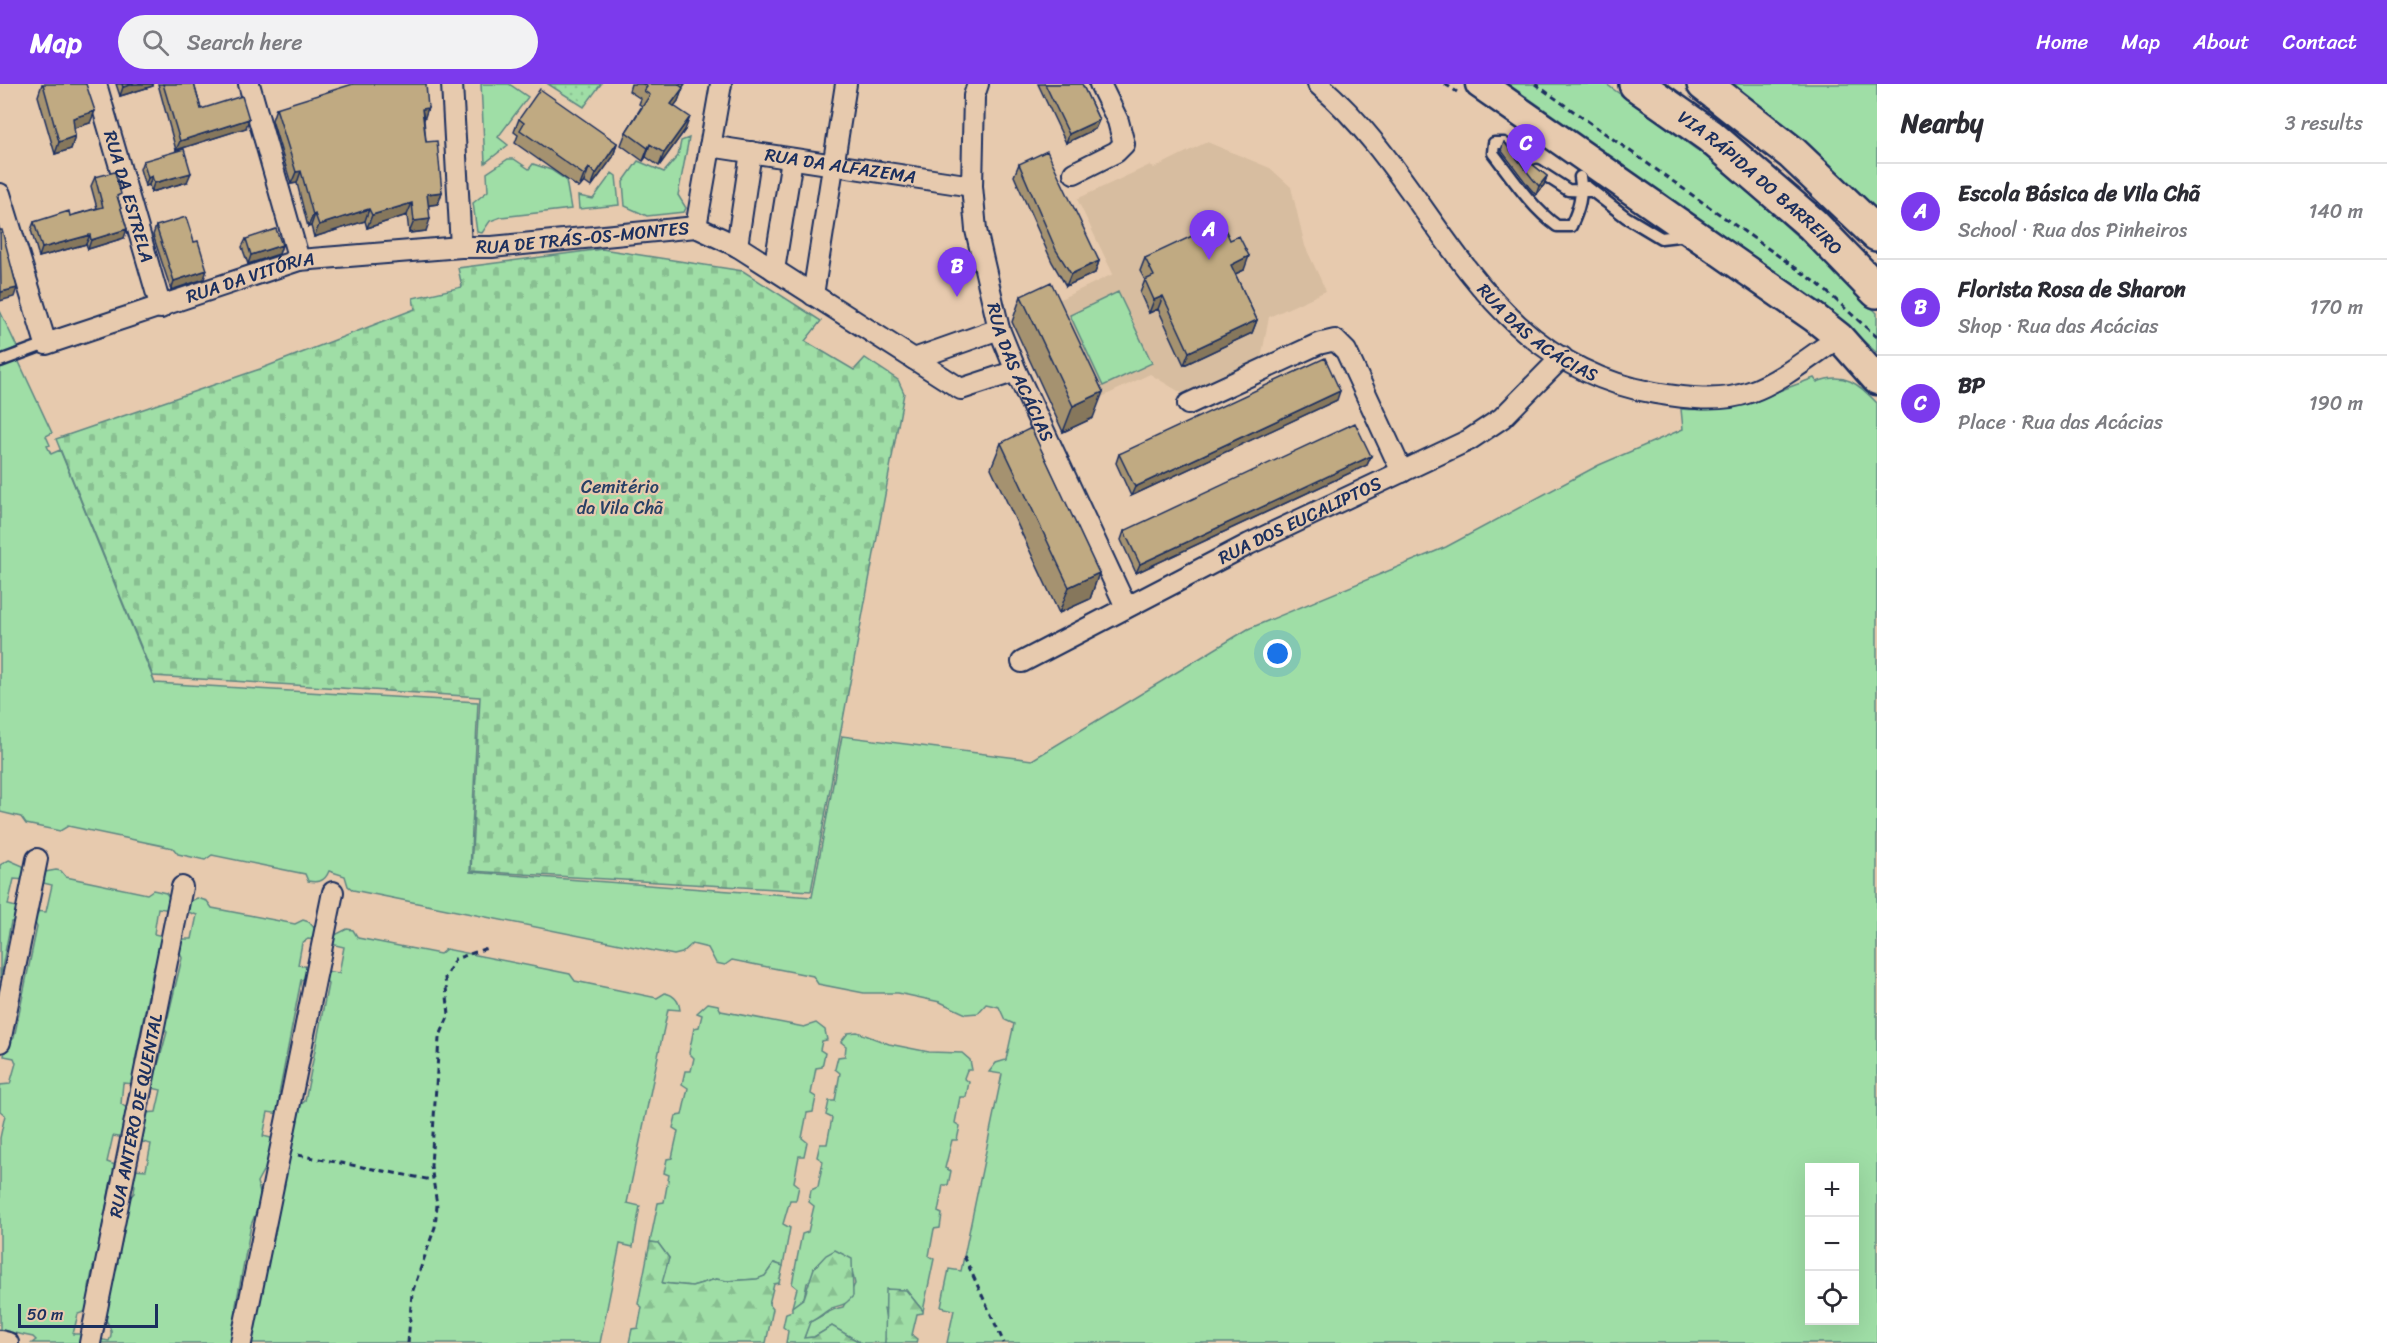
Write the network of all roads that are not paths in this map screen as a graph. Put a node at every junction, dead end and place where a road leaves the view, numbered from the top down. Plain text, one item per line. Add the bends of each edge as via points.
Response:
1 (96, 84) edge
2 (249, 84) edge
3 (452, 84) edge
4 (721, 84) edge
5 (846, 84) edge
6 (978, 84) edge
7 (1100, 84) edge
8 (1318, 84) edge
9 (1480, 84) edge
10 (1636, 84) edge
11 (1704, 84) edge
12 (710, 146) junction
13 (751, 152) junction
14 (792, 159) junction
15 (1578, 164) junction
16 (833, 166) junction
17 (1074, 173) dead end
18 (972, 186) junction
19 (1586, 191) junction
20 (0, 194) edge
21 (696, 226) junction
22 (1693, 234) junction
23 (1877, 234) edge
24 (737, 246) junction
25 (461, 247) junction
26 (299, 260) junction
27 (774, 270) junction
28 (1877, 291) edge
29 (813, 295) junction
30 (161, 308) junction
31 (999, 329) junction
32 (1839, 338) junction
33 (46, 344) junction
34 (1562, 357) junction
35 (914, 359) junction
36 (0, 361) edge
37 (1016, 371) junction
38 (1877, 380) edge
39 (1188, 404) dead end
40 (1402, 472) junction
41 (1126, 607) junction
42 (1022, 662) dead end
43 (37, 859) dead end
44 (182, 887) dead end
45 (333, 892) dead end
46 (0, 1042) edge
47 (0, 1341) edge
48 (8, 1343) edge
49 (90, 1343) edge
50 (241, 1343) edge

1 - 30 street, RUA DA ESTRELA
2 - 26 street
3 - 25 street
4 - 12 street
5 - 16 street
6 - 18 street, RUA DAS ACÁCIAS via 974,96
7 - 17 street via 1124,144
8 - 34 street, RUA DAS ACÁCIAS via 1374,144 1498,308
9 - 15 main road
10 - 28 highway, VIA RÁPIDA DO BARREIRO via 1710,136 1812,224
11 - 23 highway via 1792,153
12 - 13 street, RUA DA ALFAZEMA
12 - 21 street
13 - 14 street, RUA DA ALFAZEMA
13 - 24 street
14 - 16 street, RUA DA ALFAZEMA
14 - 27 street
15 - 19 lane
15 - 22 main road
16 - 18 street, RUA DA ALFAZEMA
16 - 29 street
18 - 31 street, RUA DAS ACÁCIAS via 976,230
19 - 19 lane via 1571,226 1557,226 1542,215 1510,176 1493,153 1494,143 1504,143 1568,190
19 - 22 lane via 1661,238
20 - 33 street
21 - 24 street, RUA DE TRÁS-OS-MONTES
21 - 25 street, RUA DE TRÁS-OS-MONTES
22 - 32 main road
24 - 27 street, RUA DE TRÁS-OS-MONTES
25 - 26 street, RUA DA VITÓRIA
26 - 30 street, RUA DA VITÓRIA
27 - 29 street, RUA DE TRÁS-OS-MONTES
29 - 35 street, RUA DE TRÁS-OS-MONTES
30 - 33 street, RUA DA VITÓRIA
31 - 35 street
31 - 37 street, RUA DAS ACÁCIAS
32 - 34 street, RUA DAS ACÁCIAS via 1767,383 1729,397 1678,397 1643,391 1601,377
32 - 38 main road
33 - 36 lane
34 - 40 street, RUA DOS EUCALIPTOS via 1486,430
35 - 37 street, RUA DE TRÁS-OS-MONTES via 961,389
37 - 41 street, RUA DAS ACÁCIAS
39 - 40 street via 1318,344 1335,340 1346,351
40 - 41 street, RUA DOS EUCALIPTOS
41 - 42 street, RUA DOS EUCALIPTOS
43 - 46 street
44 - 49 street, RUA ANTERO DE QUENTAL
45 - 50 street
47 - 48 street

